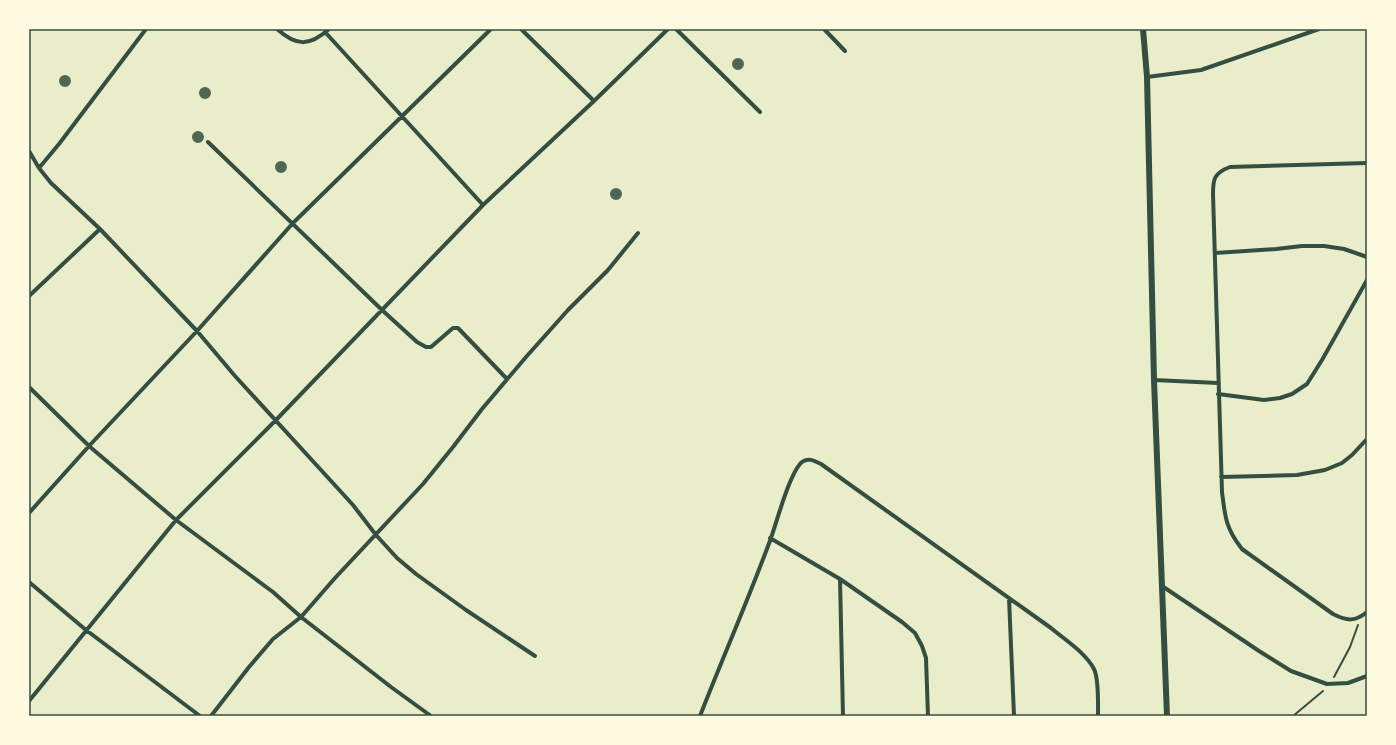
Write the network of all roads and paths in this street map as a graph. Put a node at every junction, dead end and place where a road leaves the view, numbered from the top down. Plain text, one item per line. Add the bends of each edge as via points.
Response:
1 (146, 29) edge
2 (277, 29) edge
3 (491, 29) edge
4 (521, 29) edge
5 (668, 29) edge
6 (676, 29) edge
7 (824, 29) edge
8 (1143, 29) edge
9 (1319, 29) edge
10 (327, 31) edge
11 (845, 51) dead end
12 (1147, 77) junction
13 (594, 101) junction
14 (760, 112) dead end
15 (402, 116) junction
16 (208, 142) dead end
17 (29, 150) edge
18 (1367, 163) edge
19 (39, 168) junction
20 (483, 205) junction
21 (293, 223) junction
22 (100, 229) junction
23 (638, 233) dead end
24 (1215, 253) junction
25 (1367, 257) edge
26 (1367, 280) edge
27 (30, 293) edge
28 (382, 310) junction
29 (197, 331) junction
30 (507, 380) junction
31 (1154, 380) junction
32 (1218, 383) junction
33 (29, 387) edge
34 (1218, 394) junction
35 (276, 420) junction
36 (1367, 439) edge
37 (89, 446) junction
38 (1221, 477) junction
39 (29, 513) edge
40 (176, 520) junction
41 (376, 535) junction
42 (770, 538) junction
43 (840, 580) junction
44 (29, 582) edge
45 (1162, 586) junction
46 (1009, 598) junction
47 (1367, 612) edge
48 (301, 617) junction
49 (1360, 618) junction
50 (86, 630) junction
51 (535, 656) dead end
52 (1367, 676) edge
53 (1330, 684) junction
54 (29, 701) edge
55 (200, 716) edge
56 (211, 716) edge
57 (431, 716) edge
58 (700, 716) edge
59 (843, 716) edge
60 (928, 716) edge
61 (1014, 716) edge
62 (1098, 716) edge
63 (1167, 716) edge
64 (1293, 716) edge

1 - 19 street
2 - 10 street via 291,40 300,43
3 - 15 street
4 - 13 street
5 - 13 street
6 - 14 street
7 - 11 street
8 - 12 street
9 - 12 street via 1201,70
10 - 15 street
12 - 31 street
13 - 20 street
15 - 20 street
15 - 21 street
16 - 21 street
17 - 19 street
18 - 24 street via 1221,170 1213,184
19 - 22 street
20 - 28 street
21 - 28 street
21 - 29 street
22 - 27 street
22 - 29 street
23 - 30 street via 608,270 568,310
24 - 25 street via 1324,246 1344,249
24 - 32 street
26 - 34 street via 1307,384 1292,394 1264,400
28 - 30 street via 426,347 431,347 454,328 458,328
28 - 35 street
29 - 35 street
29 - 37 street
30 - 41 street via 423,484
31 - 32 street
31 - 45 street
32 - 34 street
33 - 37 street
34 - 38 street
35 - 40 street
35 - 41 street via 353,505
36 - 38 street via 1342,463 1325,470 1297,475
37 - 39 street
37 - 40 street
38 - 49 street via 1226,522 1233,538 1242,549 1333,614 1342,619
40 - 48 street
40 - 50 street
41 - 48 street
41 - 51 street via 416,574
42 - 43 street
42 - 46 street via 796,468 803,460 811,459
42 - 58 street
43 - 59 street
43 - 60 street via 915,633 926,658
44 - 50 street
45 - 53 street via 1291,671
45 - 63 street
46 - 61 street
46 - 62 street via 1083,655 1094,670 1098,687
47 - 49 street
48 - 56 street via 273,639
48 - 57 street
49 - 53 path via 1350,647
50 - 54 street
50 - 55 street
52 - 53 street via 1348,683
53 - 64 path

